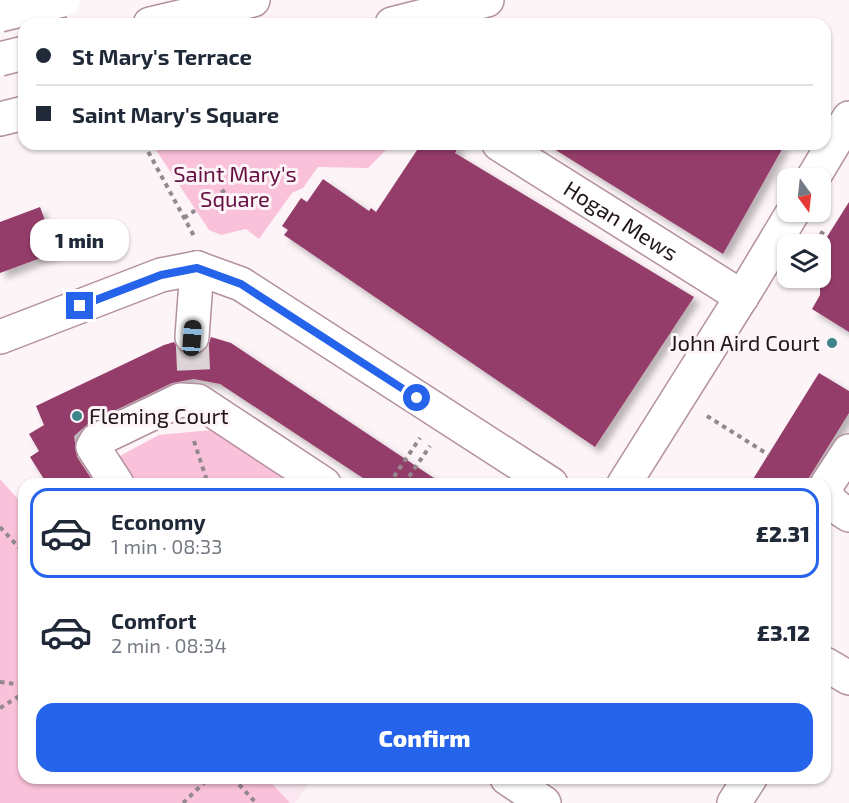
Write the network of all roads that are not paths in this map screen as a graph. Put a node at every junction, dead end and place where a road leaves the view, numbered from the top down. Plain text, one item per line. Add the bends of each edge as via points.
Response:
1 (63, 0) edge
2 (253, 0) edge
3 (487, 0) edge
4 (0, 15) edge
5 (176, 18) edge
6 (416, 18) edge
7 (18, 54) edge
8 (0, 59) edge
9 (18, 114) edge
10 (849, 118) edge
11 (0, 119) edge
12 (831, 148) edge
13 (509, 150) edge
14 (830, 150) edge
15 (819, 168) edge
16 (787, 222) edge
17 (197, 268) junction
18 (742, 297) junction
19 (0, 337) edge
20 (192, 338) tunnel mouth
21 (849, 451) edge
22 (113, 478) edge
23 (315, 478) edge
24 (541, 478) edge
25 (628, 478) edge
26 (831, 478) edge
27 (831, 502) edge
28 (849, 515) edge
29 (516, 784) edge
30 (746, 784) edge
31 (544, 803) edge
32 (734, 803) edge

1 - 4 main road, bridge
2 - 5 main road
3 - 6 main road
7 - 8 main road, bridge
9 - 11 main road
10 - 12 main road
13 - 18 main road, Hogan Mews
14 - 15 main road
16 - 18 main road
17 - 19 main road via 161,275
17 - 20 main road
17 - 24 main road via 241,284
18 - 25 main road
21 - 26 main road
22 - 23 main road via 93,447 97,440 187,390 198,402
27 - 28 main road
29 - 31 main road
30 - 32 main road

